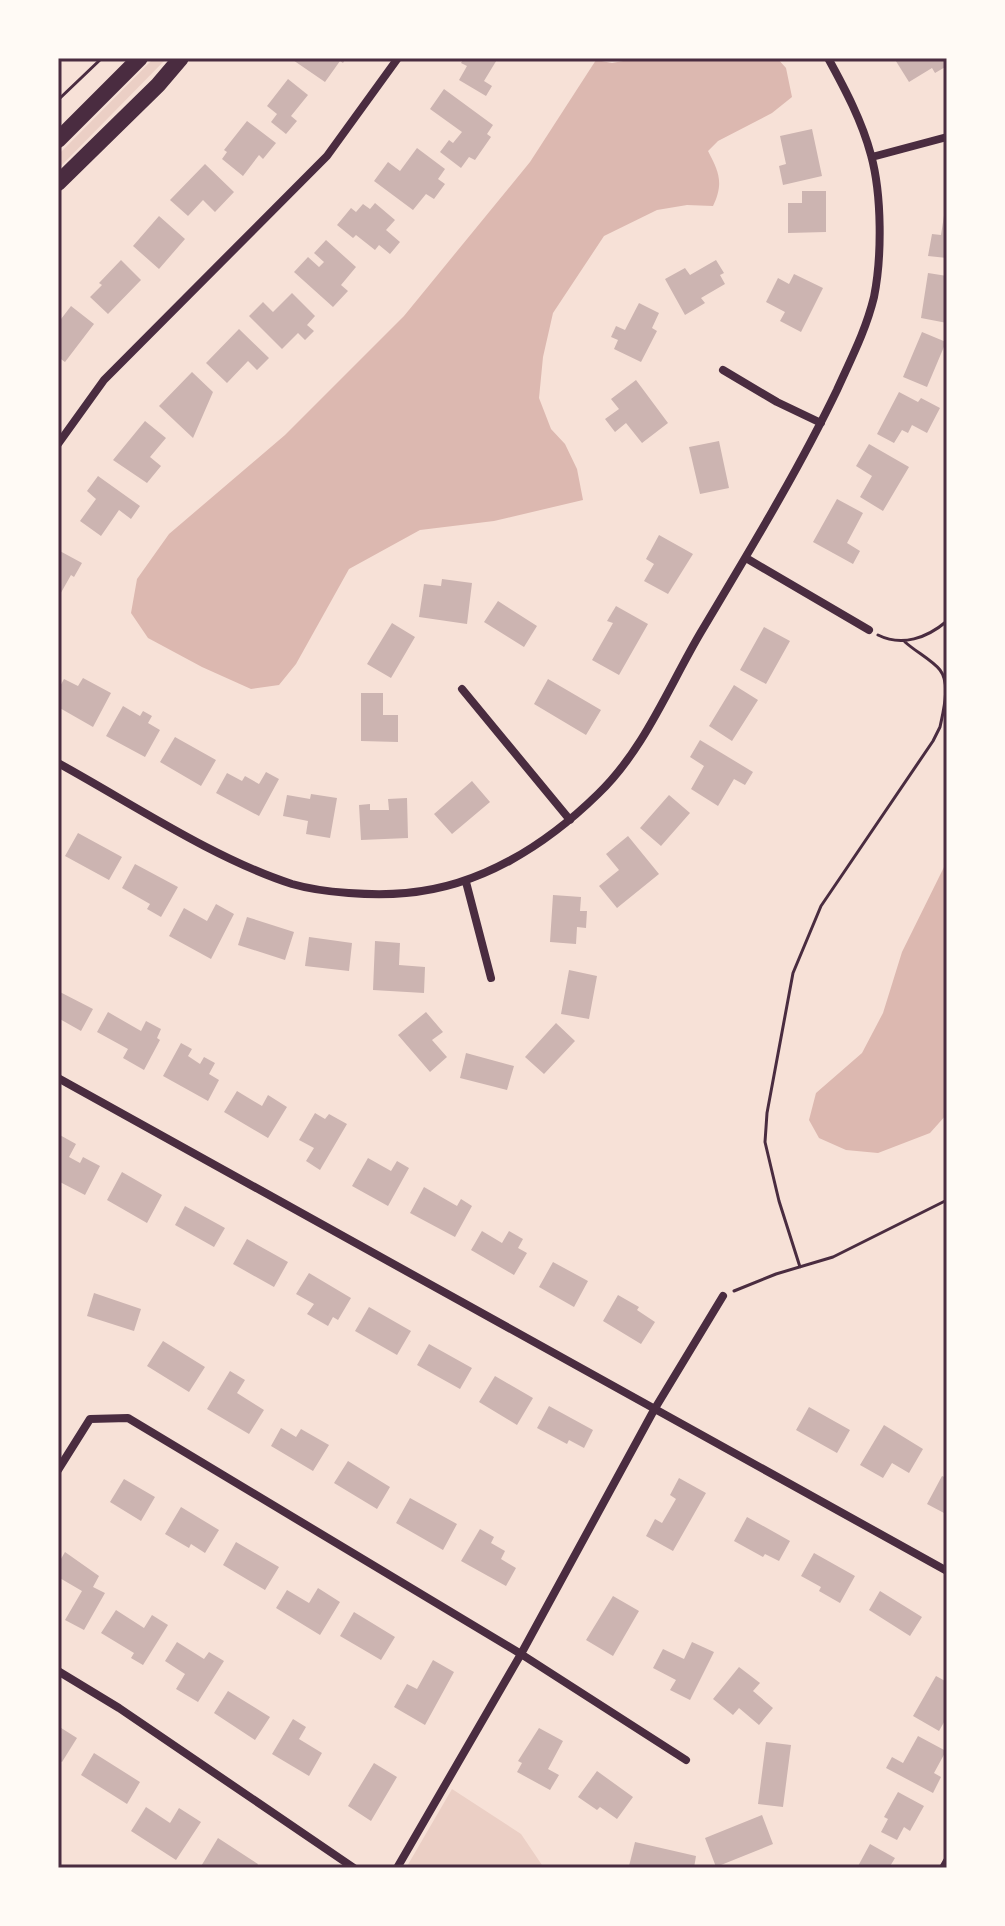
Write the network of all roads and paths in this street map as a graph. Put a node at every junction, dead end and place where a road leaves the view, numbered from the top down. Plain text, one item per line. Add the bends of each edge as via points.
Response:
1 (102, 58) edge
2 (140, 58) edge
3 (181, 58) edge
4 (398, 58) edge
5 (828, 58) edge
6 (58, 100) edge
7 (947, 137) edge
8 (58, 140) edge
9 (872, 157) junction
10 (58, 183) edge
11 (723, 370) dead end
12 (821, 423) junction
13 (58, 444) edge
14 (746, 558) junction
15 (947, 621) edge
16 (869, 630) joint
17 (905, 642) junction
18 (462, 689) dead end
19 (58, 763) edge
20 (570, 820) junction
21 (466, 882) junction
22 (491, 978) dead end
23 (58, 1078) edge
24 (947, 1200) edge
25 (800, 1267) junction
26 (723, 1296) joint
27 (654, 1410) junction
28 (58, 1470) edge
29 (947, 1571) edge
30 (521, 1654) junction
31 (58, 1671) edge
32 (686, 1760) dead end
33 (947, 1861) edge
34 (354, 1868) edge
35 (397, 1868) edge
36 (943, 1868) edge

1 - 6 path
2 - 8 main road
3 - 10 main road
4 - 13 street via 327,156 104,380
5 - 9 street
7 - 9 street
9 - 12 street via 879,249 874,295 863,335
11 - 12 street
12 - 14 street
14 - 16 street
14 - 20 street via 629,758
15 - 17 path
16 - 17 path
17 - 25 path via 944,677 940,727 813,919 793,973 767,1113 765,1142
18 - 20 street
19 - 21 street via 230,858 295,885 406,893
20 - 21 street via 518,857
21 - 22 street
23 - 27 street
24 - 25 path via 833,1257
25 - 26 path
26 - 27 street
27 - 29 street
27 - 30 street
28 - 30 street via 90,1419 128,1418
30 - 32 street
30 - 35 street
31 - 34 street
33 - 36 street

